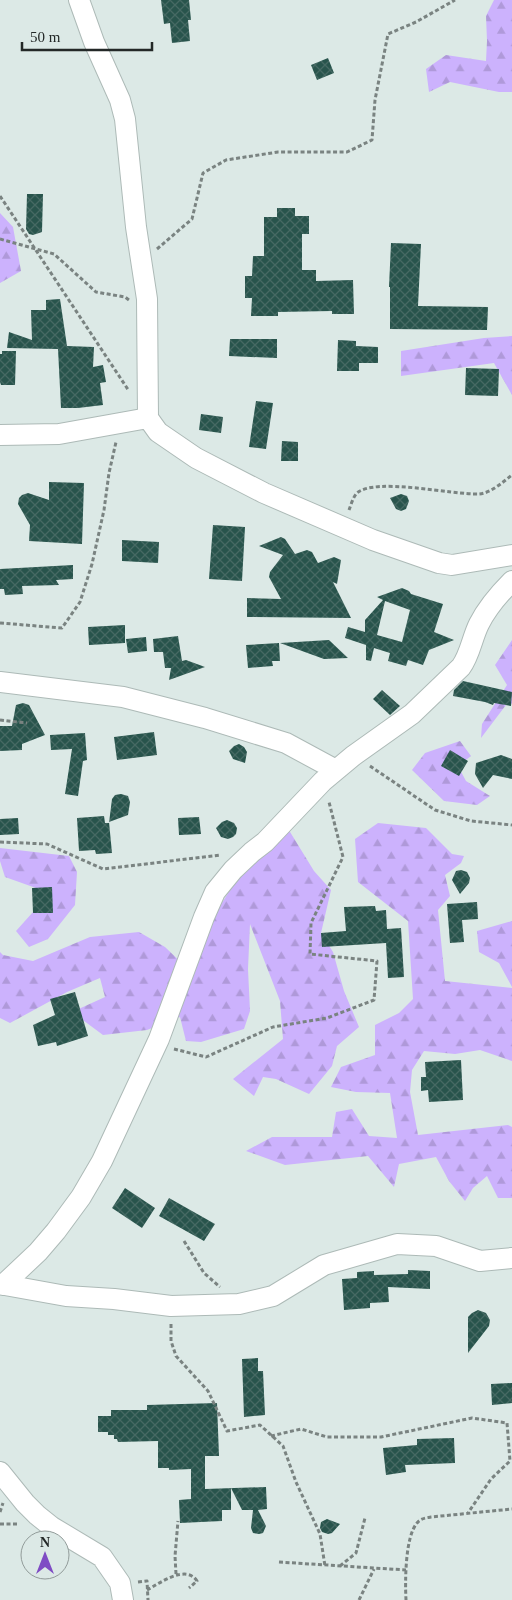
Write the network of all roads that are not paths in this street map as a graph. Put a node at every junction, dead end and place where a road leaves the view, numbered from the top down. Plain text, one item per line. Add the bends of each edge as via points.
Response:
1 (79, 0) edge
2 (148, 418) junction
3 (0, 435) edge
4 (512, 555) edge
5 (512, 581) edge
6 (0, 682) edge
7 (330, 776) junction
8 (512, 1258) edge
9 (2, 1285) edge
10 (0, 1472) edge
11 (123, 1600) edge

1 - 2 street via 125,119 136,227 148,299
2 - 3 street via 59,434
2 - 4 street via 158,432 196,458 264,493 373,540 452,565
5 - 7 street via 479,623 467,660 461,667 412,714
6 - 7 street via 123,696 196,716 286,743
7 - 9 street via 233,870 216,892 156,1045 102,1161 56,1231
8 - 9 street via 480,1261 436,1246 397,1244 324,1265 273,1296 239,1304 172,1306 66,1296
10 - 11 street via 24,1503 52,1528 102,1557 120,1583

